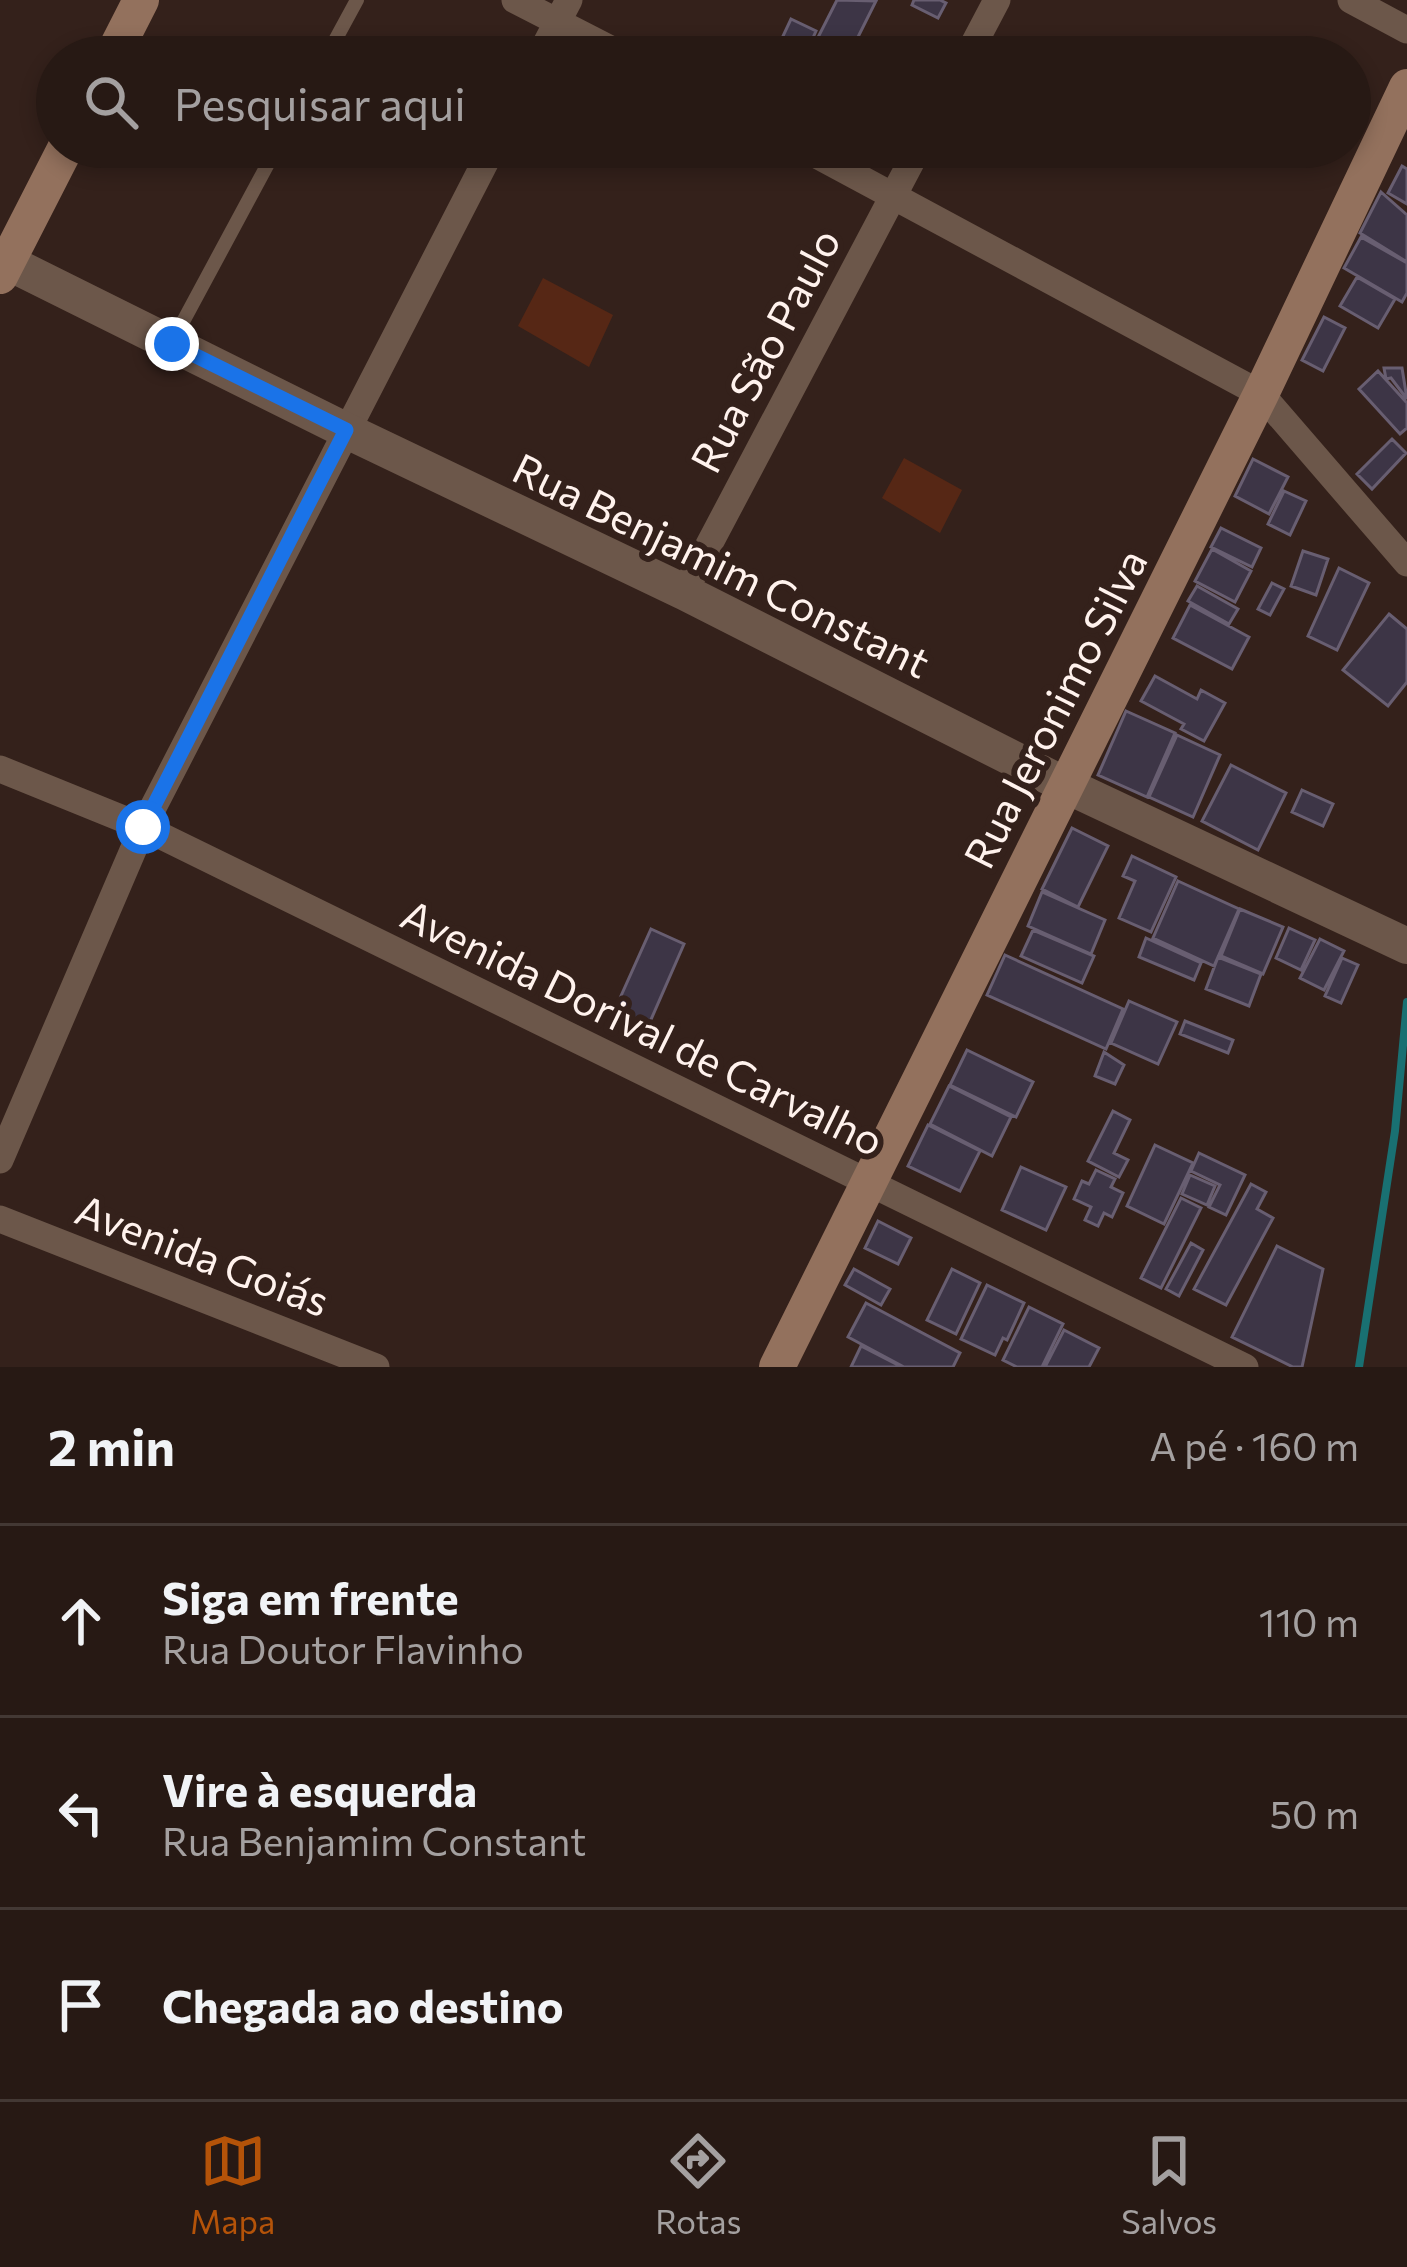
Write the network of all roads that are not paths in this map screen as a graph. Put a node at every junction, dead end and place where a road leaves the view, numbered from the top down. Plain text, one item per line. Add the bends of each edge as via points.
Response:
1 (141, 0) edge
2 (356, 0) edge
3 (515, 0) edge
4 (997, 0) edge
5 (1351, 0) edge
6 (563, 11) edge
7 (1407, 31) edge
8 (123, 36) edge
9 (337, 36) edge
10 (597, 36) edge
11 (978, 36) edge
12 (1407, 87) edge
13 (1371, 163) edge
14 (55, 168) edge
15 (266, 168) edge
16 (482, 168) edge
17 (843, 168) edge
18 (908, 168) edge
19 (1368, 168) edge
20 (894, 194) junction
21 (2, 265) edge
22 (172, 344) junction
23 (1261, 394) junction
24 (346, 430) junction
25 (1407, 563) edge
26 (684, 592) junction
27 (0, 769) edge
28 (1065, 784) junction
29 (143, 827) junction
30 (1393, 939) edge
31 (0, 1160) edge
32 (869, 1184) junction
33 (0, 1219) edge
34 (1240, 1366) edge
35 (376, 1367) edge
36 (778, 1367) edge

1 - 8 main road
2 - 9 lane
3 - 6 street
4 - 11 street
5 - 7 street
6 - 10 street
12 - 13 main road, Rua Jeronimo Silva
14 - 21 main road
15 - 22 lane
16 - 24 street
17 - 20 street
18 - 20 street, Rua São Paulo
19 - 23 main road, Rua Jeronimo Silva
20 - 23 street
20 - 26 street, Rua São Paulo
21 - 22 street, Rua Benjamim Constant
22 - 24 street, Rua Benjamim Constant
23 - 25 street
23 - 28 main road, Rua Jeronimo Silva
24 - 26 street, Rua Benjamim Constant
24 - 29 street
26 - 28 street, Rua Benjamim Constant
27 - 29 street, Avenida Dorival de Carvalho
28 - 30 street, Rua Benjamim Constant
28 - 32 main road, Rua Jeronimo Silva
29 - 31 street
29 - 32 street, Avenida Dorival de Carvalho
32 - 34 street, Avenida Dorival de Carvalho
32 - 36 main road, Rua Jeronimo Silva
33 - 35 street, Avenida Goiás

